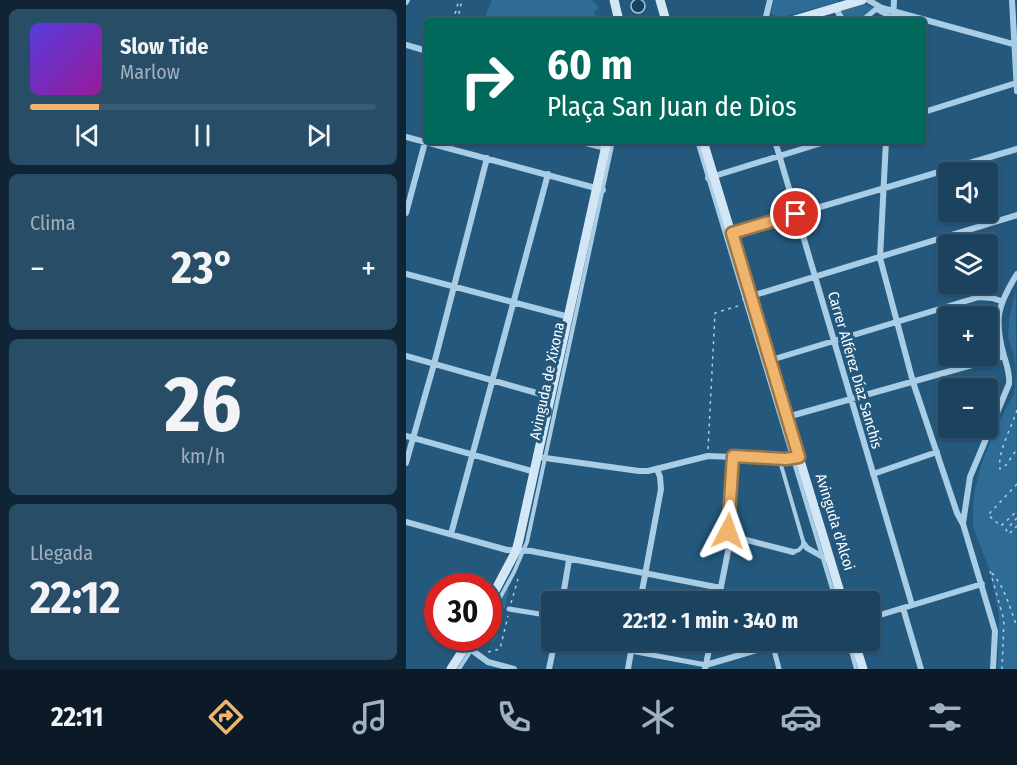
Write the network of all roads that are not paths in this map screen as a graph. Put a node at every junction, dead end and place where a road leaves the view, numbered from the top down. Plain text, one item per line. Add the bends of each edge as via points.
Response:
1 (614, 0) edge
2 (660, 0) edge
3 (770, 0) edge
4 (862, 0) edge
5 (868, 0) edge
6 (894, 0) edge
7 (1012, 0) edge
8 (835, 7) junction
9 (882, 9) junction
10 (893, 16) edge
11 (618, 18) edge
12 (665, 18) edge
13 (766, 18) edge
14 (801, 18) edge
15 (841, 18) edge
16 (866, 18) edge
17 (926, 24) edge
18 (406, 45) edge
19 (1015, 45) edge
20 (424, 50) edge
21 (1016, 83) edge
22 (1016, 91) edge
23 (926, 111) edge
24 (406, 137) edge
25 (424, 138) edge
26 (424, 144) edge
27 (444, 144) edge
28 (612, 144) edge
29 (698, 144) edge
30 (704, 144) edge
31 (776, 144) edge
32 (818, 144) edge
33 (886, 144) edge
34 (606, 145) edge
35 (1016, 148) edge
36 (779, 156) junction
37 (487, 158) junction
38 (548, 174) junction
39 (711, 177) junction
40 (600, 189) junction
41 (883, 189) junction
42 (406, 213) edge
43 (796, 214) junction
44 (1016, 215) edge
45 (732, 233) junction
46 (880, 258) junction
47 (406, 274) edge
48 (1016, 274) edge
49 (815, 278) junction
50 (453, 286) junction
51 (748, 297) junction
52 (1001, 301) junction
53 (514, 303) junction
54 (569, 317) junction
55 (896, 321) junction
56 (834, 340) junction
57 (406, 356) edge
58 (1004, 356) junction
59 (771, 360) junction
60 (434, 364) junction
61 (493, 380) junction
62 (913, 382) junction
63 (551, 397) junction
64 (851, 399) junction
65 (787, 417) junction
66 (409, 437) edge
67 (937, 452) junction
68 (472, 456) junction
69 (733, 456) junction
70 (542, 458) junction
71 (779, 458) junction
72 (796, 458) junction
73 (406, 463) edge
74 (657, 469) junction
75 (535, 472) junction
76 (873, 474) junction
77 (406, 522) edge
78 (963, 524) junction
79 (451, 534) junction
80 (731, 536) junction
81 (804, 544) junction
82 (519, 551) junction
83 (793, 552) joint
84 (821, 556) junction
85 (570, 560) junction
86 (831, 561) junction
87 (645, 574) junction
88 (502, 580) edge
89 (982, 584) junction
90 (721, 588) junction
91 (502, 589) edge
92 (564, 591) edge
93 (642, 591) edge
94 (720, 591) edge
95 (832, 591) edge
96 (839, 591) edge
97 (912, 605) junction
98 (903, 608) junction
99 (509, 609) dead end
100 (541, 614) edge
101 (880, 615) edge
102 (464, 651) edge
103 (467, 651) edge
104 (476, 651) edge
105 (553, 651) edge
106 (631, 651) joint
107 (709, 651) edge
108 (757, 651) edge
109 (774, 651) edge
110 (851, 651) edge
111 (857, 651) edge
112 (495, 667) edge
113 (706, 667) edge
114 (451, 669) edge
115 (460, 669) edge
116 (514, 669) edge
117 (549, 669) edge
118 (628, 669) edge
119 (779, 669) edge
120 (856, 669) edge
121 (863, 669) edge
122 (921, 669) edge
123 (993, 669) edge

1 - 11 main road
2 - 12 main road
3 - 13 street
4 - 8 main road
5 - 9 street
6 - 10 street
7 - 19 street
8 - 14 main road
8 - 15 street
9 - 10 street
9 - 16 street
17 - 19 street
18 - 20 street
19 - 21 street
21 - 22 street
21 - 23 street
24 - 25 street
26 - 42 street
27 - 37 street
28 - 40 lane, Avinguda de Xixona
29 - 39 lane, Avinguda d'Alcoi
30 - 39 main road, Avinguda d'Alcoi
31 - 36 street, Carrer Alférez Díaz Sanchís
32 - 36 street
33 - 41 street
34 - 40 main road, Avinguda de Xixona
35 - 41 street
36 - 39 street
36 - 43 street, Carrer Alférez Díaz Sanchís
37 - 38 street
37 - 50 street
38 - 40 street
38 - 53 street
39 - 45 main road, Avinguda d'Alcoi
39 - 51 lane, Avinguda d'Alcoi
40 - 54 main road, Avinguda de Xixona
40 - 70 lane, Avinguda de Xixona
41 - 43 street
41 - 46 street
43 - 45 street
43 - 49 street, Carrer Alférez Díaz Sanchís
44 - 46 street
45 - 51 main road, Avinguda d'Alcoi
46 - 49 street
46 - 55 street
47 - 50 street
48 - 52 street
49 - 51 street
49 - 56 street, Carrer Alférez Díaz Sanchís
50 - 53 street
50 - 60 street
51 - 59 main road, Avinguda d'Alcoi
51 - 72 lane, Avinguda d'Alcoi via 749,311
52 - 55 street via 979,297
52 - 58 street via 997,326
53 - 54 street
53 - 61 street
54 - 63 main road, Avinguda de Xixona
55 - 56 street
55 - 62 street
56 - 59 street
56 - 64 street, Carrer Alférez Díaz Sanchís
57 - 60 street
58 - 62 street
58 - 78 street via 1009,384 970,477
59 - 65 main road, Avinguda d'Alcoi
60 - 61 street
60 - 66 street
61 - 63 street
61 - 68 street
62 - 64 street
62 - 67 street
63 - 70 main road, Avinguda de Xixona
64 - 65 street
64 - 76 street, Carrer Alférez Díaz Sanchís
65 - 72 main road, Avinguda d'Alcoi
66 - 68 street
66 - 73 street
67 - 76 street
67 - 78 street
68 - 75 street
68 - 79 street
69 - 71 street
69 - 74 street via 708,456
69 - 80 street via 728,531
70 - 74 street via 639,471
70 - 75 main road, Avinguda de Xixona
70 - 82 lane, Avinguda de Xixona
71 - 72 street
71 - 81 lane
72 - 84 lane, Avinguda d'Alcoi
72 - 86 main road, Avinguda d'Alcoi
74 - 87 street via 661,489
75 - 82 main road, Avinguda de Xixona
76 - 97 street, Carrer Alférez Díaz Sanchís
77 - 79 street
78 - 89 street
79 - 82 street
80 - 83 street
80 - 90 street
81 - 83 lane
81 - 84 street
82 - 85 street
82 - 88 main road, Avinguda de Xixona
82 - 91 lane, Avinguda de Xixona
84 - 86 street
84 - 95 lane, Avinguda d'Alcoi
85 - 87 street
85 - 92 street
86 - 96 main road, Avinguda d'Alcoi
87 - 90 street
87 - 93 street
89 - 97 street
89 - 123 street via 995,631
90 - 94 street
97 - 98 street
98 - 101 street
98 - 122 street
99 - 100 street
102 - 114 main road
103 - 115 lane
104 - 112 street
105 - 117 street
106 - 113 street
106 - 118 street
107 - 113 street
108 - 113 street
109 - 119 street
110 - 120 lane
111 - 121 main road
112 - 116 street

